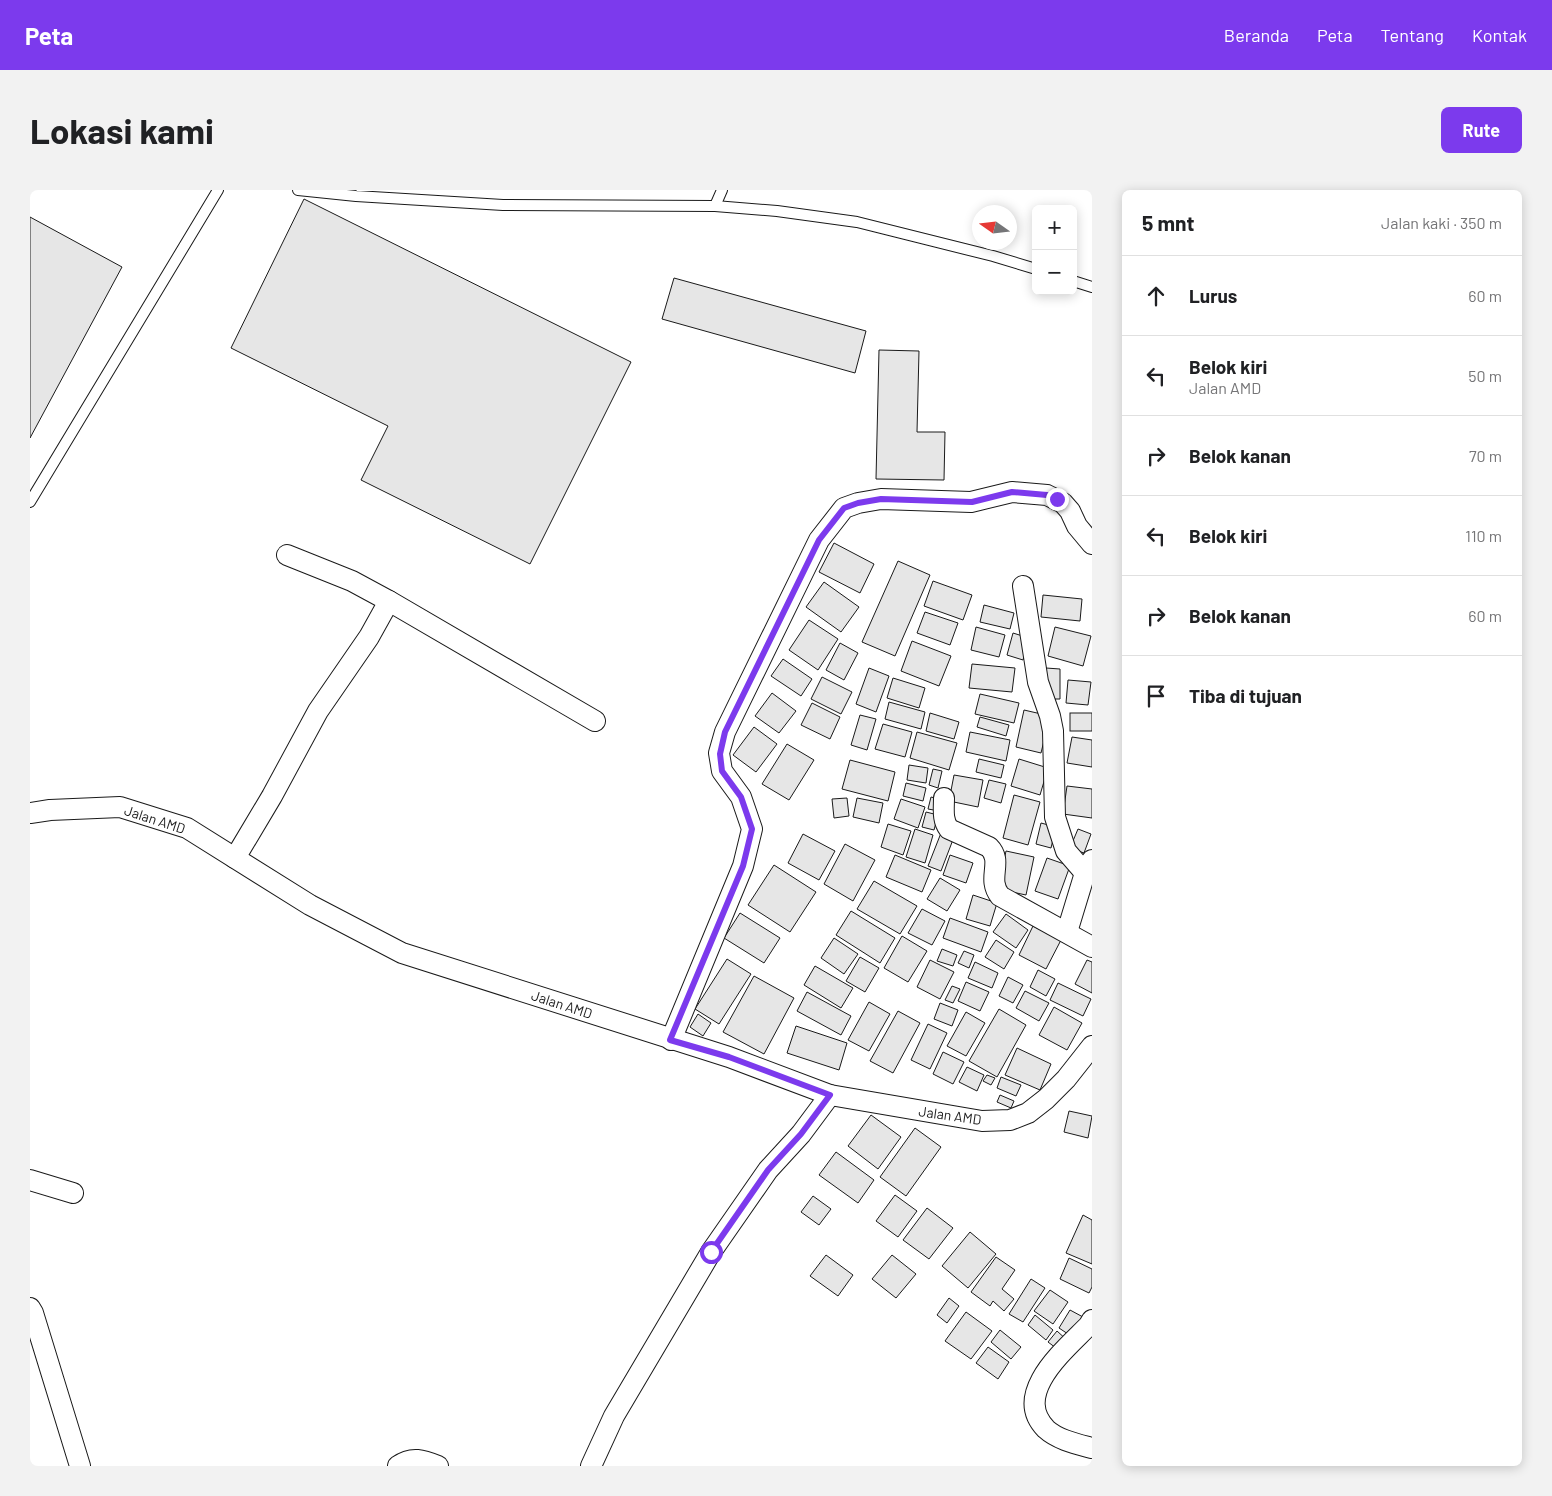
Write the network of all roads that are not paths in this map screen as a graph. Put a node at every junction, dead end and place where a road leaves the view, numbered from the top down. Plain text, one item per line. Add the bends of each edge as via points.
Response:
1 (218, 190) edge
2 (298, 190) edge
3 (722, 190) edge
4 (715, 206) junction
5 (1032, 268) edge
6 (1077, 282) edge
7 (1092, 287) edge
8 (30, 502) edge
9 (1092, 544) edge
10 (287, 555) dead end
11 (1022, 586) dead end
12 (390, 601) junction
13 (595, 721) dead end
14 (944, 798) dead end
15 (30, 813) edge
16 (235, 858) junction
17 (1088, 867) edge
18 (1067, 932) junction
19 (1092, 947) edge
20 (670, 1040) junction
21 (1092, 1046) edge
22 (830, 1095) junction
23 (30, 1180) edge
24 (73, 1193) dead end
25 (30, 1308) edge
26 (1092, 1320) edge
27 (1092, 1448) edge
28 (80, 1466) edge
29 (398, 1466) edge
30 (438, 1466) edge
31 (591, 1466) edge

1 - 8 lane
2 - 4 lane via 503,205
3 - 4 lane
4 - 5 lane via 857,222
6 - 7 lane
9 - 20 street via 1063,503 1047,495 1012,492 972,502 881,499 844,508 819,540 725,732 720,754 722,771 741,797 752,829 743,866
10 - 12 street via 352,581
11 - 17 street via 1038,682 1053,731 1055,817 1066,850
12 - 13 street
12 - 16 street via 318,711
14 - 18 street via 944,818 949,829 994,852 993,881 1000,896
15 - 16 street, Jalan AMD via 120,807 187,828
16 - 20 street, Jalan AMD via 310,905 402,953
17 - 18 street
18 - 19 street
20 - 22 street, Jalan AMD via 729,1057
21 - 22 street, Jalan AMD via 1046,1099 1028,1113 1010,1120 982,1121
22 - 31 street via 768,1170 711,1252 614,1416
23 - 24 street
25 - 28 street
26 - 27 street via 1051,1364 1037,1387 1035,1400 1036,1414 1046,1429 1060,1438
29 - 30 street via 420,1459

